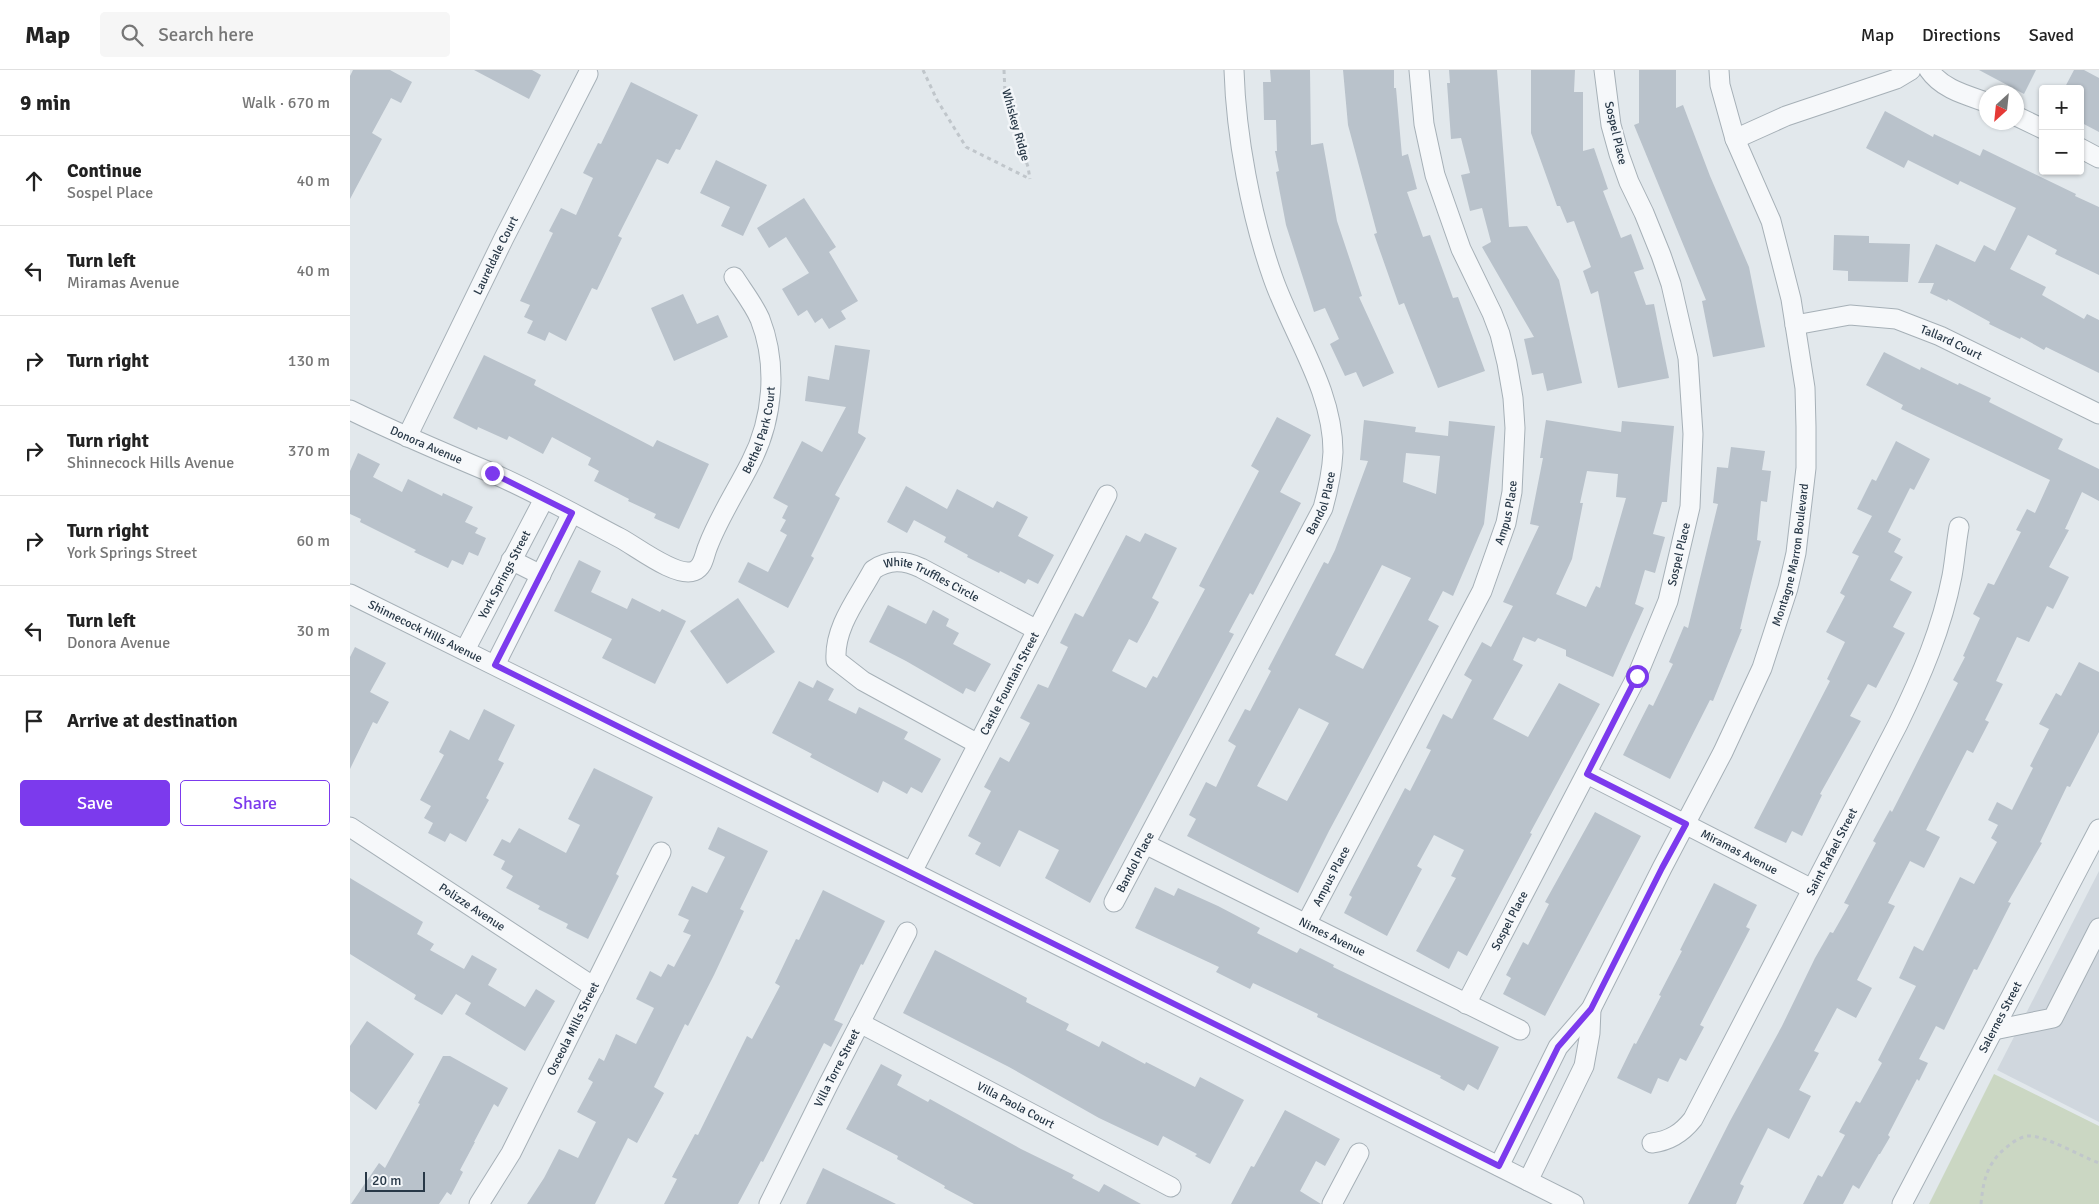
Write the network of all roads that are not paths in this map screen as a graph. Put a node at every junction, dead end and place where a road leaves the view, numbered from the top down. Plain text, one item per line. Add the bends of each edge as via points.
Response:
1 (1234, 70) edge
2 (1419, 70) edge
3 (1604, 70) edge
4 (1719, 70) edge
5 (1911, 70) edge
6 (1929, 70) edge
7 (588, 74) dead end
8 (1979, 100) edge
9 (2024, 120) edge
10 (2039, 127) edge
11 (1736, 139) junction
12 (2084, 150) edge
13 (2099, 158) edge
14 (734, 277) dead end
15 (1795, 325) junction
16 (350, 410) edge
17 (2099, 414) edge
18 (407, 437) junction
19 (1107, 495) dead end
20 (544, 499) junction
21 (572, 513) junction
22 (1959, 527) dead end
23 (512, 560) junction
24 (689, 572) joint
25 (541, 575) junction
26 (350, 594) edge
27 (1038, 630) junction
28 (465, 650) junction
29 (495, 665) junction
30 (978, 744) junction
31 (1587, 774) junction
32 (1686, 824) junction
33 (350, 827) edge
34 (2099, 829) edge
35 (1145, 844) junction
36 (661, 852) dead end
37 (912, 872) junction
38 (1812, 889) junction
39 (1114, 902) dead end
40 (1306, 924) junction
41 (2099, 928) edge
42 (907, 932) dead end
43 (594, 987) junction
44 (1466, 1004) junction
45 (1591, 1009) junction
46 (860, 1023) junction
47 (1520, 1030) dead end
48 (1994, 1030) junction
49 (1652, 1143) dead end
50 (1359, 1153) dead end
51 (1499, 1166) junction
52 (1528, 1181) junction
53 (1171, 1187) dead end
54 (479, 1204) edge
55 (770, 1204) edge
56 (1332, 1204) edge
57 (1574, 1204) edge
58 (1902, 1204) edge

1 - 35 street, Bandol Place via 1244,166 1272,278 1326,404 1333,452 1330,482 1323,508
2 - 40 street, Ampus Place via 1424,124 1435,175 1461,249 1500,334 1513,398 1512,492 1506,523 1482,591
3 - 31 street, Sospel Place via 1618,154 1671,284 1688,358 1693,475 1690,507 1668,601 1637,676
4 - 11 street, Montagne Marron Boulevard via 1720,85
5 - 11 street via 1896,79 1786,116
6 - 8 street via 1955,91
7 - 18 street, Laureldale Court
9 - 10 street
11 - 15 street, Montagne Marron Boulevard via 1771,222
12 - 13 street
14 - 24 street, Bethel Park Court via 759,319 769,357 770,401 766,426 756,452 700,567
15 - 17 street, Tallard Court via 1850,315 1896,319 1940,336
15 - 32 street, Montagne Marron Boulevard via 1805,388 1806,427 1805,478 1796,553 1762,668
16 - 18 street, Donora Avenue
18 - 20 street, Donora Avenue
19 - 27 street, Castle Fountain Street
20 - 21 street, Donora Avenue
20 - 23 street, York Springs Street
21 - 24 street, Donora Avenue via 637,546 674,570
21 - 25 street
22 - 38 street, Saint Rafael Street via 1948,595 1917,686
23 - 25 street
23 - 28 street, York Springs Street
25 - 29 street
26 - 28 street, Shinnecock Hills Avenue
27 - 30 street, Castle Fountain Street
27 - 30 street, White Truffles Circle via 921,568 896,561 873,570 839,632 836,660 846,669 862,681
28 - 29 street, Shinnecock Hills Avenue
29 - 37 street, Shinnecock Hills Avenue
30 - 37 street, Castle Fountain Street
31 - 32 street, Miramas Avenue
31 - 44 street, Sospel Place
32 - 38 street, Miramas Avenue
32 - 45 street, Montagne Marron Boulevard
33 - 43 street, Polizze Avenue
34 - 48 street, Salernes Street
35 - 39 street, Bandol Place
35 - 40 street, Nimes Avenue
36 - 43 street, Osceola Mills Street
37 - 51 street, Shinnecock Hills Avenue
38 - 49 street, Saint Rafael Street via 1694,1119 1674,1137
40 - 44 street, Nimes Avenue
41 - 48 street via 2053,1018
42 - 46 street, Villa Torre Street
43 - 54 street, Osceola Mills Street via 511,1154
44 - 47 street, Nimes Avenue
45 - 51 street, Montagne Marron Boulevard via 1558,1047
45 - 52 street, Montagne Marron Boulevard via 1584,1066
46 - 53 street, Villa Paola Court
46 - 55 street, Villa Torre Street
48 - 58 street, Salernes Street
50 - 56 street
51 - 52 street, Shinnecock Hills Avenue
52 - 57 street, Shinnecock Hills Avenue

